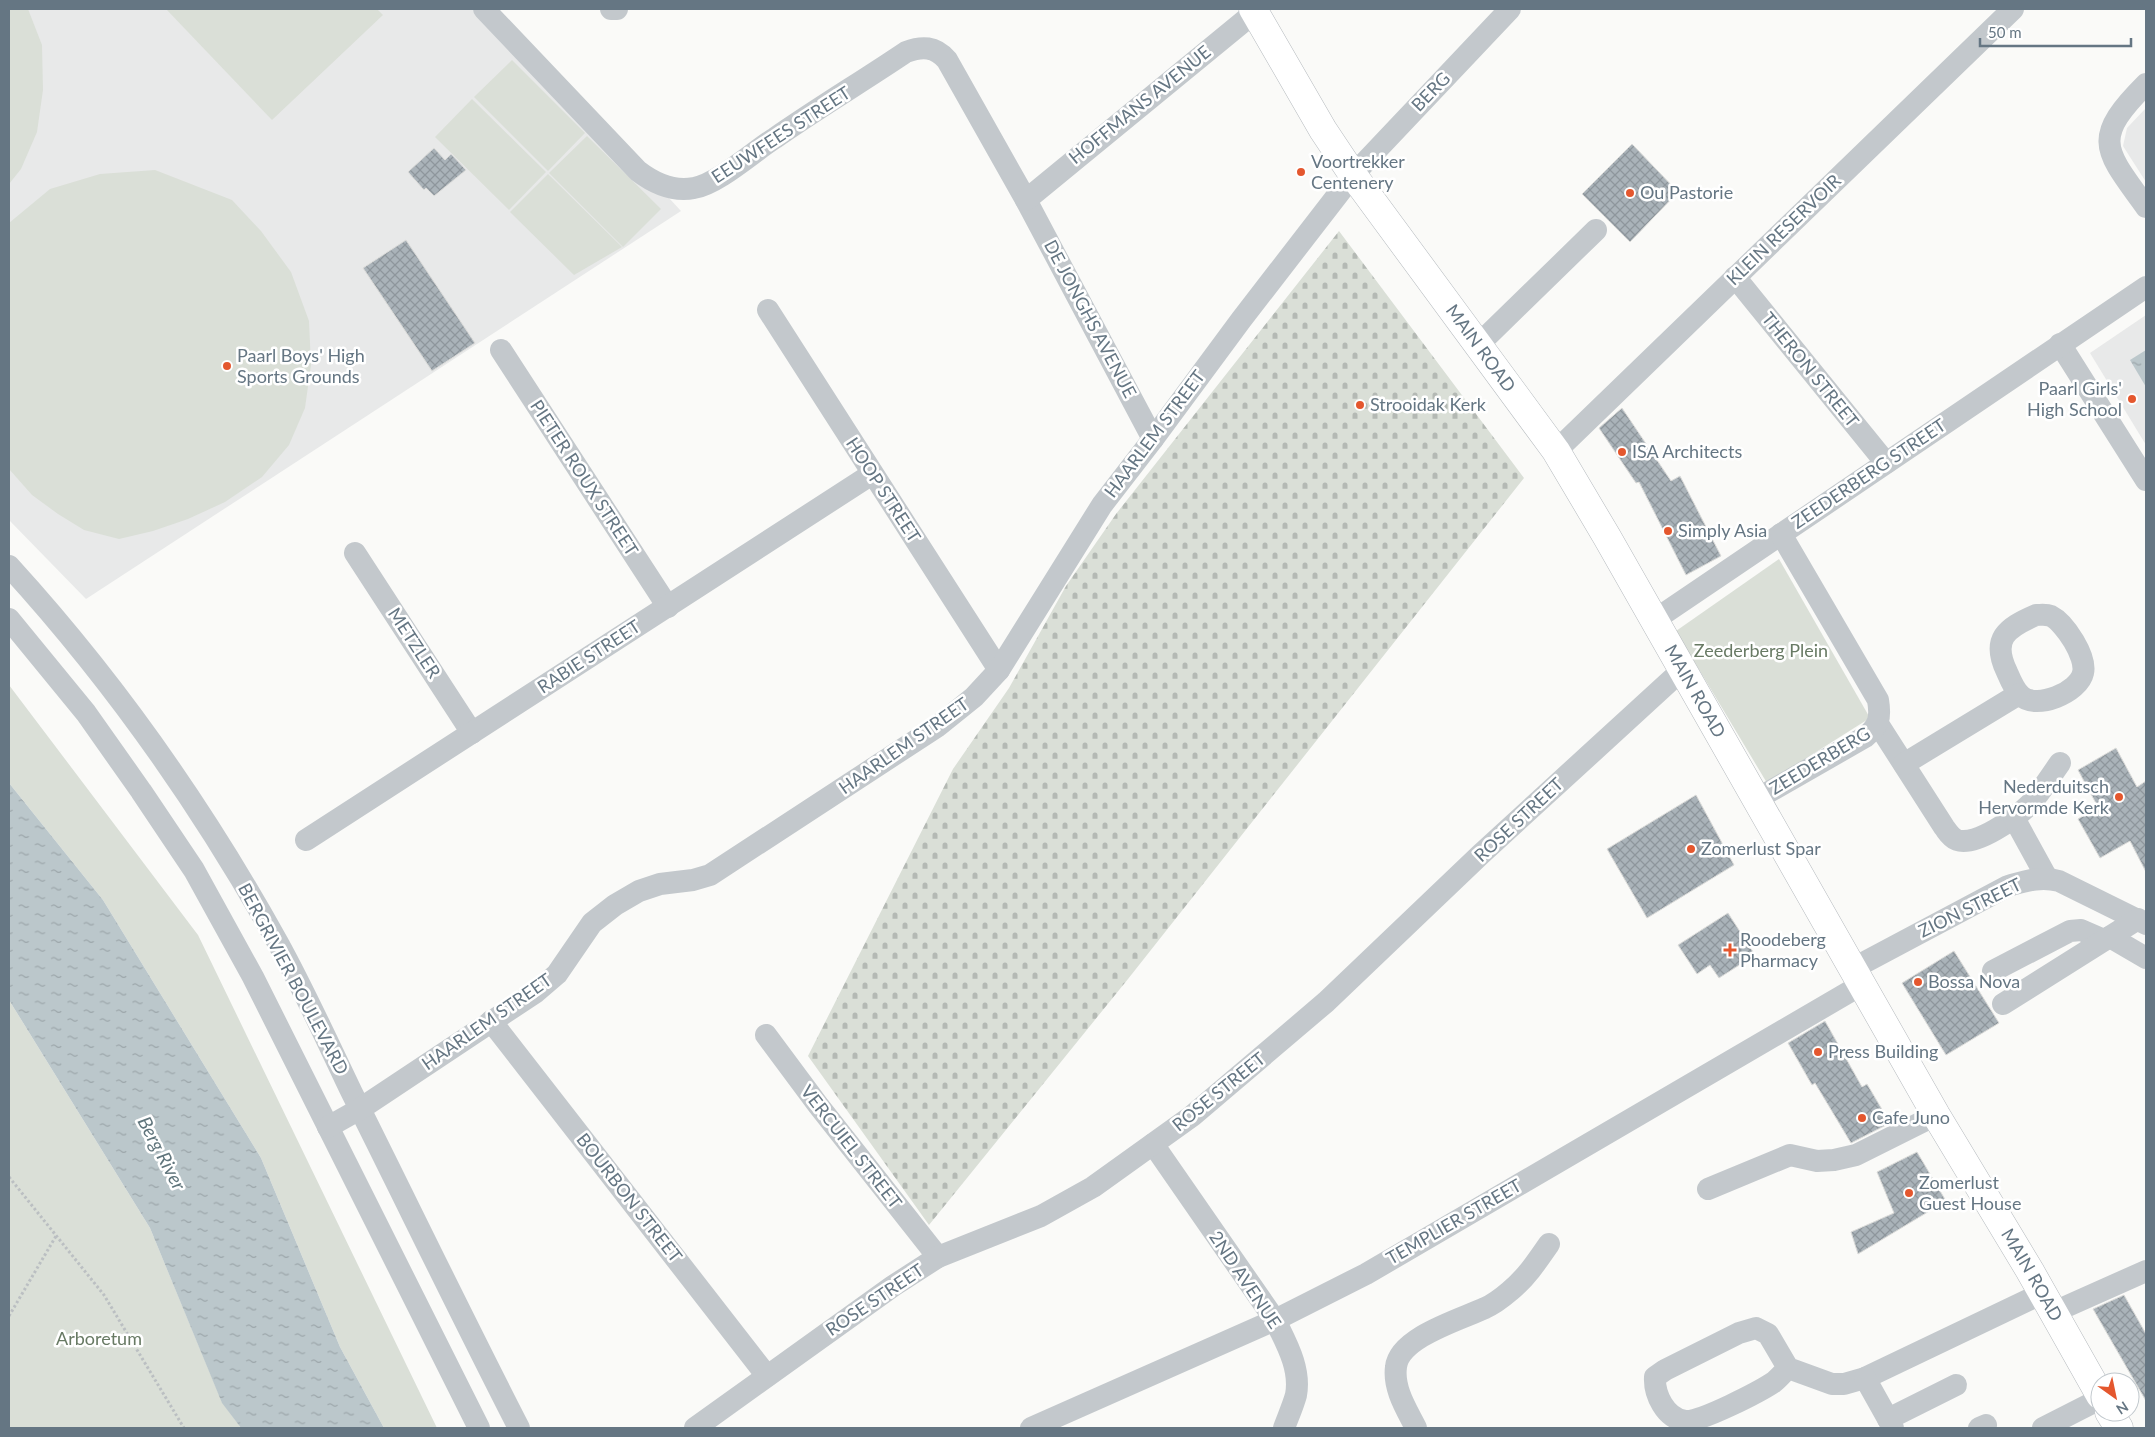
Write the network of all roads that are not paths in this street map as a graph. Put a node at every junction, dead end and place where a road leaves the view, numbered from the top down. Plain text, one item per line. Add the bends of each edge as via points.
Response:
1 (484, 9) edge
2 (611, 9) edge
3 (617, 9) edge
4 (1510, 9) edge
5 (2012, 9) edge
6 (1254, 10) edge
7 (2146, 84) edge
8 (1353, 175) junction
9 (1026, 200) junction
10 (2146, 207) edge
11 (1596, 230) dead end
12 (1735, 277) junction
13 (2146, 287) edge
14 (768, 310) dead end
15 (2060, 344) junction
16 (1478, 345) junction
17 (501, 350) dead end
18 (1154, 439) junction
19 (1556, 451) junction
20 (1886, 463) junction
21 (872, 474) junction
22 (2146, 480) edge
23 (1781, 534) junction
24 (355, 553) dead end
25 (9, 566) edge
26 (668, 607) junction
27 (9, 619) edge
28 (1653, 621) junction
29 (999, 670) junction
30 (1682, 670) junction
31 (2019, 694) dead end
32 (1878, 724) junction
33 (472, 733) junction
34 (2060, 763) dead end
35 (1904, 764) junction
36 (1755, 800) junction
37 (2014, 818) junction
38 (306, 840) dead end
39 (2047, 878) junction
40 (2142, 921) edge
41 (2107, 938) junction
42 (2146, 958) edge
43 (1993, 970) dead end
44 (1856, 977) junction
45 (2003, 1004) dead end
46 (491, 1021) junction
47 (766, 1035) dead end
48 (360, 1109) junction
49 (1936, 1115) junction
50 (328, 1127) junction
51 (1153, 1144) junction
52 (1708, 1189) dead end
53 (1549, 1244) dead end
54 (938, 1257) junction
55 (2146, 1271) edge
56 (2048, 1303) junction
57 (1275, 1320) junction
58 (1788, 1368) junction
59 (767, 1376) junction
60 (1864, 1378) junction
61 (2090, 1379) edge
62 (1956, 1385) dead end
63 (2090, 1402) edge
64 (1891, 1424) edge
65 (479, 1428) edge
66 (519, 1428) edge
67 (695, 1428) edge
68 (1031, 1428) edge
69 (1284, 1428) edge
70 (1416, 1428) edge
71 (2043, 1428) edge

1 - 9 street, EEUWFEES STREET via 638,171 663,186 682,189 710,183 906,52 932,48 946,60
2 - 3 street
4 - 8 street, BERG
5 - 12 street, KLEIN RESERVOIR
6 - 8 main road, MAIN ROAD via 1323,130
6 - 9 street, HOFFMANS AVENUE
7 - 10 street via 2114,119 2108,140 2111,152
8 - 16 main road, MAIN ROAD
8 - 18 street, HAARLEM STREET
9 - 18 street, DE JONGHS AVENUE
11 - 16 street
12 - 19 street, KLEIN RESERVOIR
12 - 20 street, THERON STREET
13 - 15 street, ZEEDERBERG STREET
14 - 21 street, HOOP STREET
15 - 20 street, ZEEDERBERG STREET
15 - 22 street
16 - 19 main road, MAIN ROAD
17 - 26 street, PIETER ROUX STREET
18 - 29 street, HAARLEM STREET via 1102,505
19 - 28 main road, MAIN ROAD
20 - 23 street, ZEEDERBERG STREET
21 - 26 street, RABIE STREET
21 - 29 street, HOOP STREET
23 - 28 street, ZEEDERBERG STREET
23 - 32 street, ZEEDERBERG via 1878,700
24 - 33 street, METZLER
25 - 48 street, BERGRIVIER BOULEVARD via 114,690 225,852 279,944
26 - 33 street, RABIE STREET
27 - 50 street, BERGRIVIER BOULEVARD via 86,713 194,870 253,976
28 - 30 main road, MAIN ROAD
29 - 46 street, HAARLEM STREET via 974,697 938,726 710,875 660,884 639,891 615,905 592,923 557,974
30 - 36 main road, MAIN ROAD
30 - 51 street, ROSE STREET via 1326,1002 1238,1079
31 - 35 street
32 - 35 street
32 - 36 street, ZEEDERBERG via 1864,737
33 - 38 street, RABIE STREET
34 - 37 street via 2031,803
35 - 37 street via 1950,836 1958,840 1972,841
36 - 44 main road, MAIN ROAD
37 - 39 street
39 - 40 street via 2058,880
39 - 44 street, ZION STREET via 2008,886
40 - 41 street
41 - 42 street
41 - 43 street via 2082,930 2070,931
41 - 45 street
44 - 49 main road, MAIN ROAD
44 - 57 street, TEMPLIER STREET via 1366,1274
46 - 48 street, HAARLEM STREET
46 - 59 street, BOURBON STREET
47 - 54 street, VERCUIEL STREET
48 - 50 street, HAARLEM STREET
48 - 66 street, BERGRIVIER BOULEVARD
49 - 52 street via 1856,1155 1816,1161 1790,1155
49 - 56 main road, MAIN ROAD
50 - 65 street, BERGRIVIER BOULEVARD
51 - 54 street, ROSE STREET via 1093,1187 1041,1216
51 - 57 street, 2ND AVENUE
53 - 70 street via 1511,1290 1486,1307 1433,1330 1413,1342 1401,1356 1396,1366 1398,1389
54 - 59 street, ROSE STREET
55 - 56 street
56 - 60 street
56 - 61 main road, MAIN ROAD
57 - 68 street, TEMPLIER STREET
57 - 69 street, 2ND AVENUE via 1296,1369 1296,1394
58 - 58 street via 1758,1392 1699,1419 1684,1421 1670,1414 1659,1401 1655,1384 1655,1376 1665,1370 1739,1332 1756,1328 1768,1334
58 - 60 street via 1832,1384
59 - 67 street, ROSE STREET
60 - 64 street
62 - 64 street
63 - 71 street

